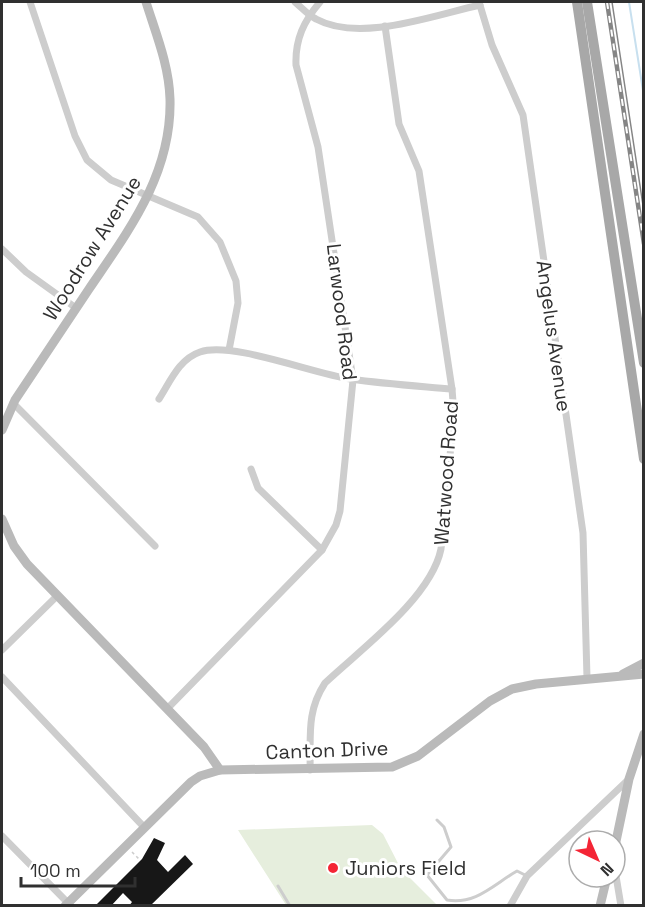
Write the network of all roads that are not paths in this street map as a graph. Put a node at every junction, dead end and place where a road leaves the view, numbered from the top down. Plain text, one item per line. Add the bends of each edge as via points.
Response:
1 (30, 2) edge
2 (146, 2) edge
3 (295, 2) edge
4 (320, 2) edge
5 (577, 2) edge
6 (586, 2) edge
7 (480, 3) edge
8 (310, 15) junction
9 (385, 26) junction
10 (591, 64) junction
11 (149, 196) junction
12 (2, 249) edge
13 (76, 308) junction
14 (230, 351) junction
15 (644, 363) edge
16 (353, 380) junction
17 (452, 389) junction
18 (159, 399) dead end
19 (14, 404) junction
20 (2, 430) edge
21 (644, 459) edge
22 (251, 470) dead end
23 (2, 519) edge
24 (155, 546) dead end
25 (322, 550) junction
26 (57, 596) junction
27 (2, 650) edge
28 (644, 663) edge
29 (644, 674) edge
30 (2, 677) edge
31 (619, 677) junction
32 (587, 678) junction
33 (167, 709) junction
34 (644, 734) edge
35 (220, 770) junction
36 (310, 770) junction
37 (629, 779) junction
38 (437, 820) dead end
39 (144, 826) junction
40 (619, 829) edge
41 (2, 836) edge
42 (527, 876) junction
43 (278, 886) dead end
44 (604, 889) edge
45 (618, 889) edge
46 (66, 904) edge
47 (290, 906) edge
48 (510, 906) edge
49 (600, 906) edge
50 (621, 906) edge

1 - 11 street via 82,152 104,176
2 - 11 street, Woodrow Avenue via 166,63 170,101 166,144
3 - 8 street
4 - 8 street, Larwood Road
5 - 10 main road
6 - 10 main road
7 - 9 street
7 - 32 street, Angelus Avenue via 492,45 524,124 583,533
8 - 9 street via 354,30
8 - 16 street, Larwood Road via 298,37 296,64 318,147
9 - 17 street, Watwood Road via 399,124 419,171
10 - 15 main road
10 - 21 main road
11 - 13 street, Woodrow Avenue
11 - 14 street via 198,217 220,242 236,281 238,303
12 - 13 street via 26,272
13 - 19 street, Woodrow Avenue
14 - 16 street
14 - 18 street via 208,350 192,355 178,368
16 - 17 street
16 - 25 street, Larwood Road via 340,511
17 - 36 street, Watwood Road via 453,430 436,567 423,589 316,696 310,715
19 - 20 street, Woodrow Avenue
19 - 24 street
22 - 25 street via 258,488
23 - 26 street via 14,546
25 - 33 street, Larwood Road
26 - 27 street
26 - 33 street
28 - 31 street, Canton Drive
29 - 31 street, Canton Drive
30 - 39 street
31 - 32 street, Canton Drive
32 - 36 street, Canton Drive via 504,692 418,756 398,766
33 - 35 street via 204,747
34 - 37 street
35 - 36 street, Canton Drive
35 - 39 street, Canton Drive via 191,782
37 - 40 street
37 - 42 street
38 - 42 lane via 451,847 427,875 447,900 460,903 479,896 517,871
39 - 46 street, Canton Drive
41 - 46 street
42 - 48 street
43 - 47 lane
44 - 49 street
45 - 50 street

